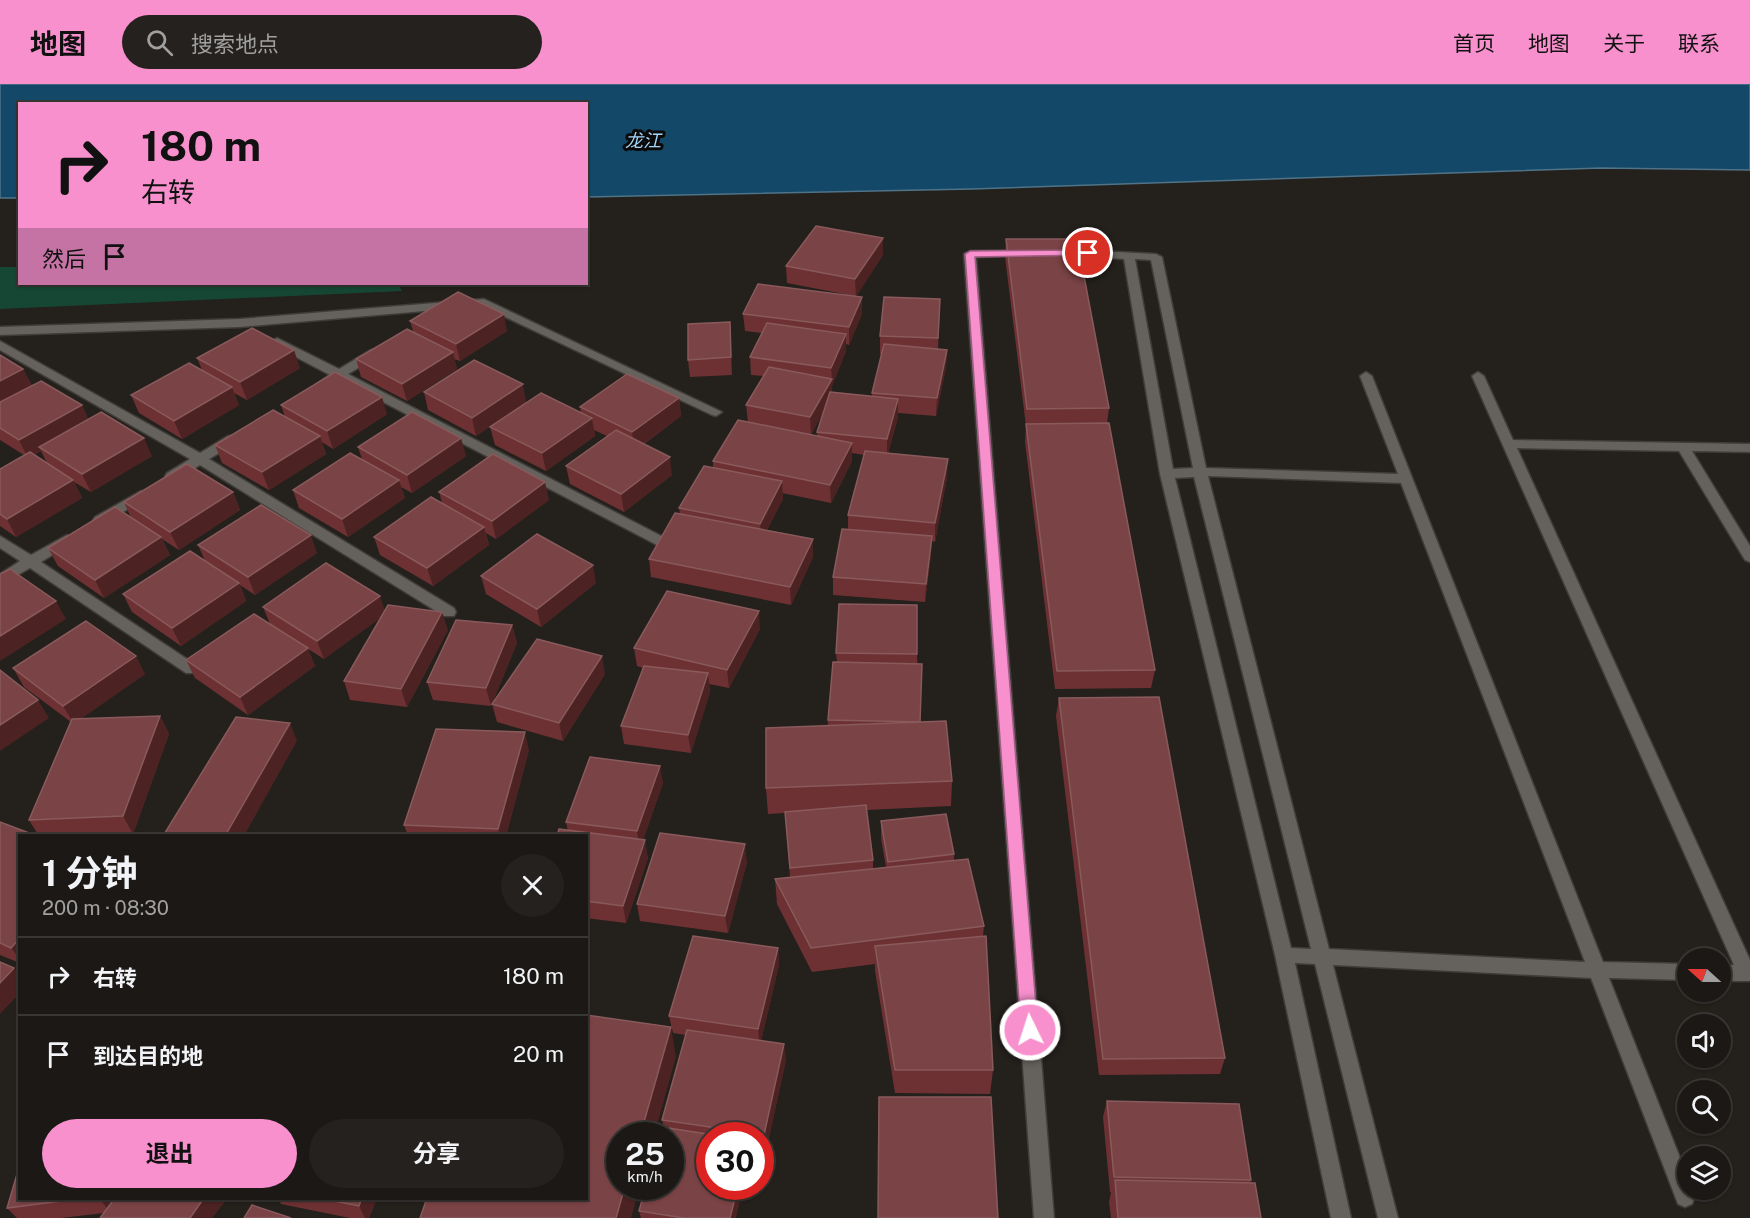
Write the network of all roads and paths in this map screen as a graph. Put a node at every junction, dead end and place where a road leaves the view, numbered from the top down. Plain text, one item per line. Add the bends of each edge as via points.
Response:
1 (1130, 256) junction
2 (455, 305) junction
3 (426, 322) edge
4 (240, 323) junction
5 (0, 331) edge
6 (0, 345) edge
7 (387, 345) edge
8 (339, 375) junction
9 (1366, 376) dead end
10 (1478, 376) dead end
11 (310, 393) edge
12 (716, 412) dead end
13 (250, 429) edge
14 (1509, 444) junction
15 (1683, 447) junction
16 (1750, 448) edge
17 (200, 459) junction
18 (1200, 472) junction
19 (1167, 474) junction
20 (1406, 479) junction
21 (0, 541) edge
22 (664, 543) edge
23 (1750, 557) edge
24 (32, 561) junction
25 (0, 580) edge
26 (449, 612) dead end
27 (191, 669) edge
28 (1284, 955) junction
29 (1321, 956) junction
30 (1596, 970) junction
31 (1677, 972) edge
32 (1731, 973) edge
33 (1748, 973) edge
34 (1677, 1177) edge
35 (1044, 1218) edge
36 (1341, 1218) edge
37 (1388, 1218) edge

1 - 18 street via 1156,257
1 - 19 street
1 - 35 street via 1067,252 970,254
2 - 3 street
2 - 4 street
2 - 12 street via 484,302
4 - 5 street
4 - 8 street
6 - 17 street
7 - 8 street
8 - 11 street
8 - 22 street
9 - 20 street
10 - 14 street
13 - 17 street
14 - 15 street
14 - 33 street
15 - 16 street
15 - 23 street
17 - 24 street
17 - 26 street
18 - 19 street
18 - 20 street
18 - 29 street
19 - 28 street
20 - 30 street
21 - 24 street
24 - 25 street
24 - 27 street
28 - 29 street
28 - 36 street
29 - 30 street
29 - 37 street
30 - 31 street
30 - 34 street
32 - 33 street

